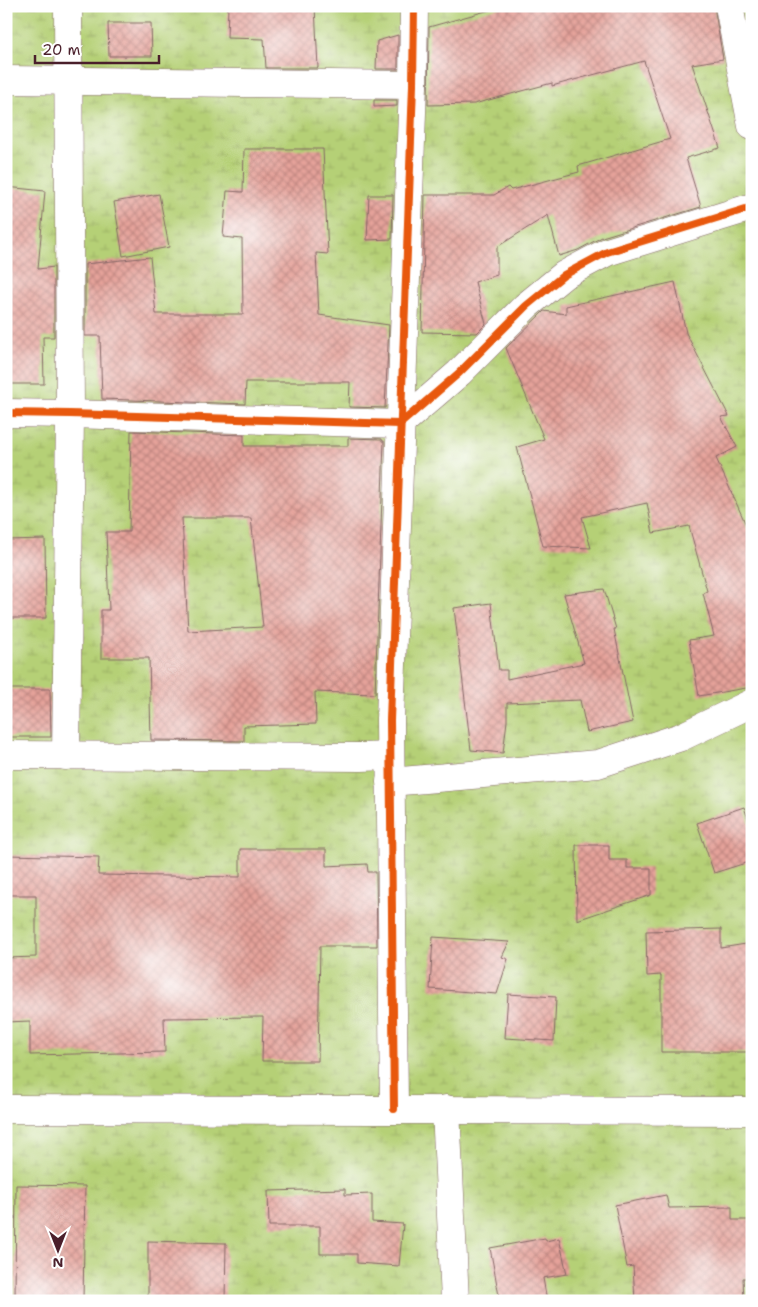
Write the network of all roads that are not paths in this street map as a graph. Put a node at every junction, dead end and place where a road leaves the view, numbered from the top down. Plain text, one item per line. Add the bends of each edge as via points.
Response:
1 (68, 6) edge
2 (414, 6) edge
3 (729, 6) edge
4 (6, 80) edge
5 (68, 82) junction
6 (413, 85) junction
7 (752, 126) edge
8 (752, 207) edge
9 (6, 413) edge
10 (70, 414) junction
11 (400, 424) junction
12 (752, 703) edge
13 (6, 755) edge
14 (66, 756) junction
15 (390, 769) junction
16 (6, 1109) edge
17 (394, 1109) junction
18 (446, 1109) junction
19 (752, 1111) edge
20 (455, 1301) edge

1 - 5 street
2 - 6 street
3 - 7 street
4 - 5 street
5 - 6 street
5 - 10 street
6 - 11 street
8 - 11 street via 607,252 564,275 526,306 459,373
9 - 10 street
10 - 11 street
10 - 14 street
11 - 15 street
12 - 15 street via 681,737 598,764
13 - 14 street
14 - 15 street via 361,757
15 - 17 street
16 - 17 street
17 - 18 street
18 - 19 street
18 - 20 street

